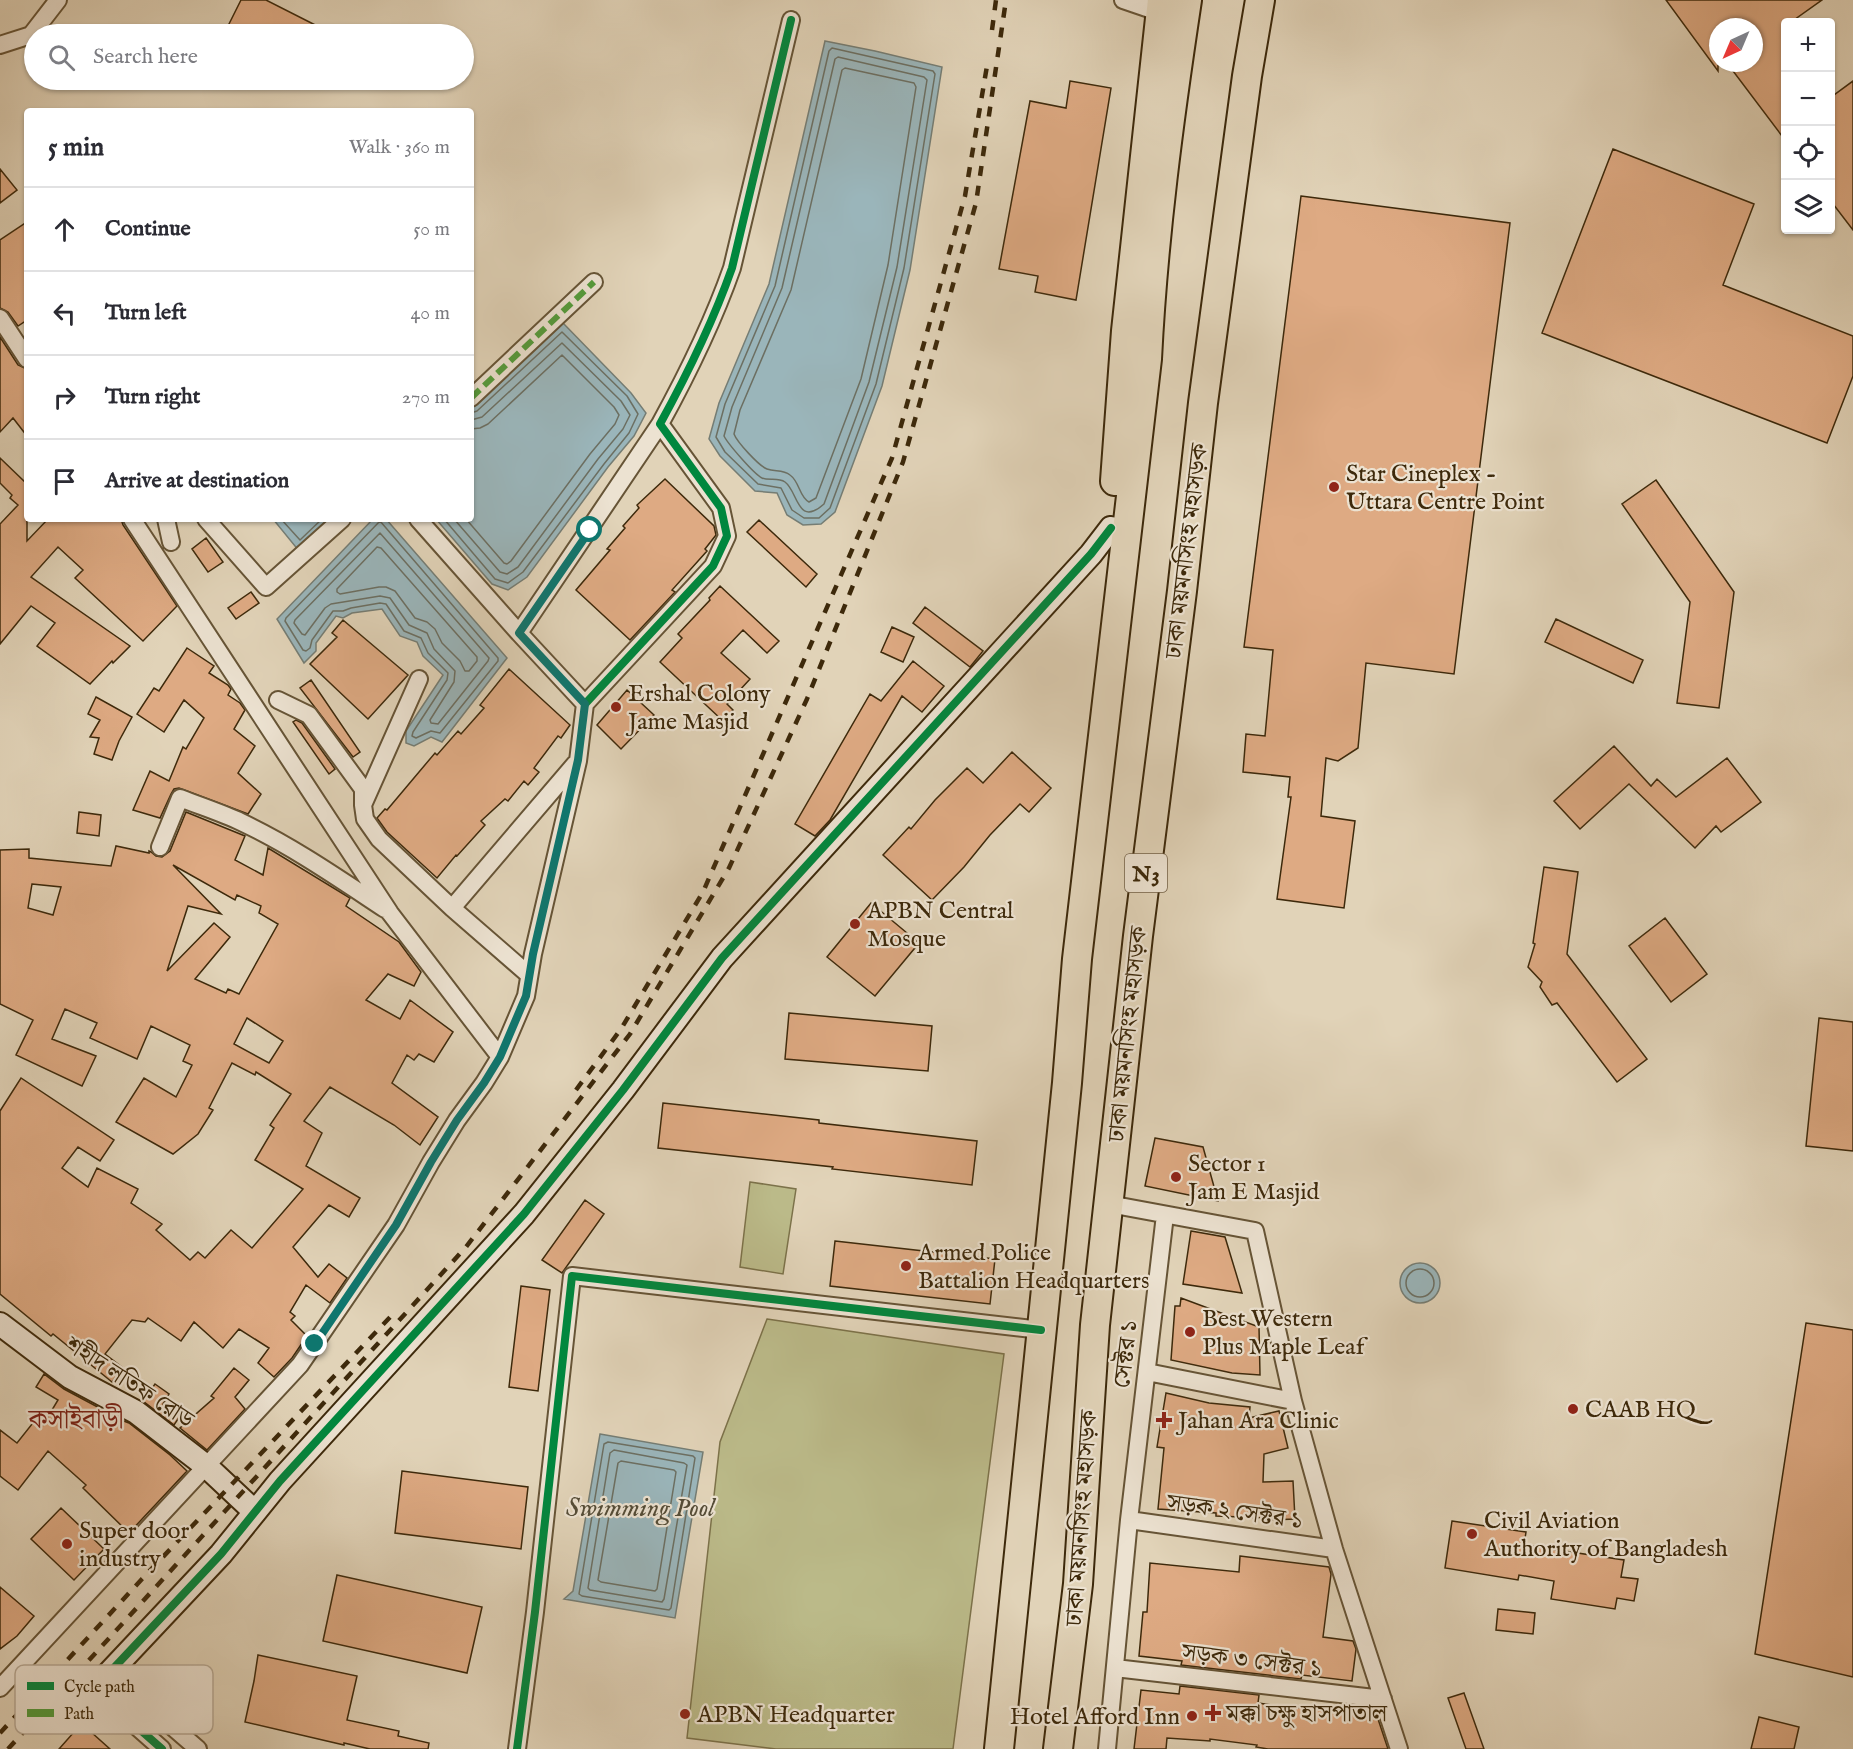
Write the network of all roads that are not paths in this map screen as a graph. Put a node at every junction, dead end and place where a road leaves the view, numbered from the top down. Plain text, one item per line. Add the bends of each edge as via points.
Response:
1 (58, 0) edge
2 (1123, 0) edge
3 (1187, 0) edge
4 (1260, 0) edge
5 (1162, 7) edge
6 (791, 20) dead end
7 (39, 24) edge
8 (24, 37) edge
9 (0, 45) edge
10 (594, 282) dead end
11 (0, 318) edge
12 (24, 354) edge
13 (474, 395) edge
14 (660, 424) junction
15 (134, 522) edge
16 (167, 522) edge
17 (209, 522) edge
18 (339, 522) edge
19 (421, 522) edge
20 (1111, 528) junction
21 (171, 542) dead end
22 (1120, 593) junction
23 (519, 633) junction
24 (419, 679) dead end
25 (278, 700) dead end
26 (585, 704) junction
27 (578, 760) junction
28 (363, 805) junction
29 (160, 847) dead end
30 (452, 908) junction
31 (390, 913) junction
32 (529, 975) junction
33 (500, 1057) junction
34 (1109, 1204) junction
35 (1165, 1215) junction
36 (0, 1324) edge
37 (1041, 1330) junction
38 (1147, 1372) junction
39 (1293, 1401) junction
40 (206, 1466) junction
41 (255, 1512) junction
42 (1129, 1520) junction
43 (1334, 1549) junction
44 (21, 1665) edge
45 (115, 1665) edge
46 (1115, 1668) junction
47 (15, 1672) edge
48 (0, 1688) edge
49 (1383, 1699) junction
50 (149, 1734) edge
51 (177, 1734) edge
52 (162, 1749) edge
53 (198, 1749) edge
54 (517, 1749) edge
55 (999, 1749) edge
56 (1058, 1749) edge
57 (1107, 1749) edge
58 (1399, 1749) edge

1 - 7 street
2 - 5 street
3 - 22 highway, N3 via 1167,136
4 - 34 highway, ঢাকা ময়মনসিংহ মহাসড়ক / N3 via 1203,403
5 - 20 highway via 1125,331
6 - 14 street via 732,268 709,327
8 - 9 street
10 - 13 street
11 - 12 street
14 - 23 street
14 - 26 street via 721,508 727,536 713,566
15 - 31 street
16 - 21 street
17 - 18 street via 266,587
19 - 23 street
20 - 22 highway
20 - 41 street via 722,958 524,1214
22 - 37 highway, N3 via 1077,959
23 - 26 street
24 - 28 street
25 - 28 street via 309,716 363,789
26 - 27 street
27 - 30 street
27 - 32 street
28 - 30 street via 365,819 379,839
29 - 31 street via 180,798 270,837 320,865
30 - 32 street
31 - 33 street
32 - 33 street via 526,996
33 - 40 street via 452,1128 396,1225 300,1365
34 - 35 street
34 - 56 highway, ঢাকা ময়মনসিংহ মহাসড়ক / N3 via 1095,1325 1078,1584
35 - 38 street, সেক্টর ১
35 - 39 street via 1255,1231
36 - 40 street, শহীদ লতিফ রোড via 70,1377 136,1412
37 - 54 street via 572,1276
37 - 55 highway, N3
38 - 39 street
38 - 42 street, সেক্টর ১
39 - 43 street
40 - 41 street, শহীদ লতিফ রোড
40 - 44 street
41 - 45 street via 221,1554
42 - 43 street, সড়ক ২ সেক্টর ১
42 - 46 street, সেক্টর ১
43 - 49 street
46 - 49 street, সড়ক ৩ সেক্টর ১
46 - 57 street, সেক্টর ১
47 - 48 street
49 - 58 street
50 - 52 street
51 - 53 street

